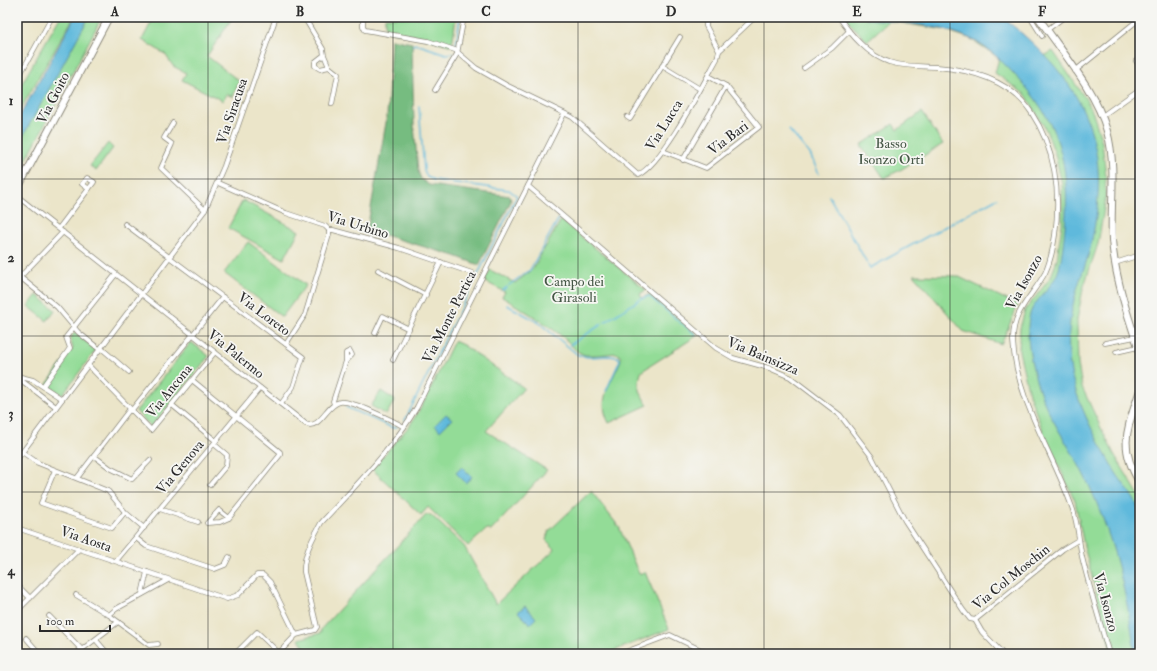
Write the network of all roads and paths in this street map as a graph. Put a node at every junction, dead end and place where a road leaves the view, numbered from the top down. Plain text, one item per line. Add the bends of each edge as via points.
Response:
1 (52, 17) edge
2 (109, 17) edge
3 (276, 17) edge
4 (304, 17) edge
5 (363, 17) edge
6 (464, 17) edge
7 (706, 17) edge
8 (754, 17) edge
9 (839, 17) edge
10 (1030, 17) edge
11 (1038, 17) edge
12 (1064, 17) edge
13 (1136, 17) edge
14 (1047, 30) junction
15 (849, 32) junction
16 (1042, 36) dead end
17 (680, 37) dead end
18 (720, 51) junction
19 (458, 52) junction
20 (324, 55) junction
21 (1140, 58) edge
22 (329, 66) junction
23 (662, 66) junction
24 (1140, 66) edge
25 (17, 68) edge
26 (804, 68) dead end
27 (22, 71) junction
28 (1075, 71) junction
29 (708, 76) junction
30 (17, 80) edge
31 (726, 86) junction
32 (700, 88) junction
33 (435, 90) dead end
34 (1140, 90) edge
35 (332, 104) dead end
36 (564, 114) junction
37 (1102, 116) junction
38 (627, 117) dead end
39 (173, 123) dead end
40 (663, 151) junction
41 (683, 160) junction
42 (218, 183) junction
43 (528, 186) junction
44 (89, 189) dead end
45 (17, 190) edge
46 (17, 196) edge
47 (205, 210) junction
48 (125, 224) dead end
49 (59, 228) junction
50 (329, 230) junction
51 (63, 232) junction
52 (1140, 254) edge
53 (170, 257) junction
54 (441, 262) junction
55 (1115, 263) junction
56 (378, 270) dead end
57 (472, 273) dead end
58 (116, 274) junction
59 (141, 293) junction
60 (426, 295) junction
61 (223, 297) junction
62 (378, 313) dead end
63 (383, 316) junction
64 (74, 327) junction
65 (409, 329) junction
66 (375, 333) dead end
67 (193, 334) junction
68 (1135, 337) junction
69 (1105, 343) dead end
70 (286, 344) junction
71 (100, 348) junction
72 (1139, 349) edge
73 (215, 352) junction
74 (1116, 352) dead end
75 (393, 360) dead end
76 (346, 361) dead end
77 (88, 365) junction
78 (129, 372) dead end
79 (17, 377) edge
80 (192, 380) junction
81 (43, 386) junction
82 (260, 388) junction
83 (1140, 390) edge
84 (62, 399) junction
85 (281, 404) junction
86 (334, 404) junction
87 (172, 405) junction
88 (56, 406) junction
89 (130, 410) junction
90 (237, 416) junction
91 (404, 427) junction
92 (215, 442) junction
93 (22, 452) junction
94 (94, 456) junction
95 (17, 459) edge
96 (150, 460) dead end
97 (54, 470) junction
98 (77, 478) junction
99 (1140, 483) edge
100 (210, 485) dead end
101 (160, 508) junction
102 (125, 512) junction
103 (229, 518) junction
104 (198, 522) dead end
105 (17, 528) edge
106 (144, 528) junction
107 (136, 538) junction
108 (1078, 540) junction
109 (79, 548) junction
110 (229, 557) dead end
111 (116, 561) junction
112 (147, 572) junction
113 (168, 580) junction
114 (17, 586) edge
115 (142, 594) junction
116 (76, 595) dead end
117 (30, 598) junction
118 (17, 611) edge
119 (109, 615) junction
120 (49, 616) dead end
121 (975, 620) junction
122 (118, 622) junction
123 (296, 635) junction
124 (26, 638) dead end
125 (96, 640) junction
126 (158, 644) dead end
127 (82, 650) junction
128 (40, 654) edge
129 (76, 654) edge
130 (108, 654) edge
131 (235, 654) edge
132 (278, 654) edge
133 (620, 654) edge
134 (709, 654) edge
135 (1003, 654) edge
136 (1109, 654) edge

1 - 27 street
2 - 45 street, Via Goito
3 - 42 street, Via Siracusa
4 - 20 street
5 - 19 street via 365,30 428,41
6 - 19 street
7 - 18 street via 706,26
8 - 18 street, Via Lucca
9 - 15 street, Via Isonzo
10 - 16 street
11 - 14 street
12 - 14 street
13 - 28 street via 1138,20
14 - 28 street
15 - 26 street
15 - 108 street, Via Isonzo via 872,53 888,62 948,68 996,81 1018,96 1041,130 1056,181 1057,223 1050,262 1017,316 1013,340 1026,396 1071,506 1077,524
17 - 23 street
18 - 29 street, Via Lucca
19 - 33 street
19 - 36 street via 476,68
20 - 22 street
20 - 22 street via 316,59 315,66 323,70
21 - 24 street via 1136,61
22 - 35 street via 338,74
23 - 32 street
23 - 38 street via 630,119
25 - 27 street
27 - 30 street
28 - 37 street
29 - 31 street, Via Bari
29 - 32 street, Via Lucca
31 - 41 street
31 - 41 street, Via Bari via 759,127 706,168
32 - 40 street, Via Lucca
34 - 37 street
36 - 40 street, Via Lucca via 572,117 638,175
36 - 43 street, Via Monte Pertica
37 - 55 street via 1113,164 1112,239
39 - 47 street via 164,138 172,144 162,168
40 - 41 street, Via Bari
42 - 47 street, Via Siracusa
42 - 50 street, Via Urbino via 286,213 325,226
43 - 91 street, Via Monte Pertica
43 - 121 street, Via Bainsizza via 716,348 733,358 790,377 836,412 872,457 914,535 963,610 970,619
44 - 49 street
46 - 49 street, Via Palermo
47 - 53 street, Via Siracusa
48 - 53 street, Via Loreto
49 - 51 street, Via Palermo
50 - 54 street, Via Urbino
50 - 70 street via 305,316
51 - 58 street, Via Palermo
51 - 64 street via 20,276 58,307
52 - 55 street
53 - 59 street, Via Siracusa
53 - 61 street, Via Loreto
54 - 57 street, Via Urbino
54 - 60 street
55 - 68 street
56 - 60 street
58 - 59 street, Via Palermo
58 - 64 street
59 - 67 street, Via Palermo
59 - 71 street, Via Siracusa
60 - 65 street
61 - 67 street
61 - 70 street, Via Loreto
62 - 63 street
63 - 65 street
63 - 66 street
64 - 71 street
64 - 81 street via 66,337 70,348
65 - 75 street
67 - 73 street, Via Palermo
67 - 89 street
68 - 69 street
68 - 72 street
70 - 85 street, Via Loreto via 303,357 293,387
71 - 77 street, Via Siracusa
71 - 78 street
72 - 74 street
73 - 80 street, Via Ancona
73 - 82 street, Via Palermo
76 - 86 street
77 - 84 street, Via Siracusa
77 - 89 street, Via Ancona
79 - 81 street via 33,380
79 - 88 street
80 - 87 street, Via Ancona
80 - 90 street
81 - 84 street
82 - 85 street, Via Palermo
82 - 90 street, Via Genova
83 - 99 street via 1126,445 1128,460
84 - 88 street, Via Siracusa
85 - 86 street, Via Palermo via 309,425 315,424
86 - 91 street via 349,402
87 - 89 street, Via Ancona via 151,430
87 - 92 street
88 - 93 street, Via Siracusa
89 - 94 street
90 - 92 street, Via Genova
90 - 103 street via 280,452 280,455
91 - 123 street, Via Monte Pertica via 364,478 321,523 314,536 306,556 304,572 317,628
92 - 100 street via 227,455 226,466
92 - 101 street, Via Genova
93 - 95 street, Via Siracusa
93 - 97 street
94 - 96 street via 132,479
94 - 98 street
97 - 98 street
97 - 102 street via 41,503 112,528
98 - 102 street via 108,491
101 - 104 street
101 - 106 street, Via Genova
102 - 106 street
103 - 103 street via 220,522 208,523 219,510
105 - 109 street, Via Aosta
106 - 107 street, Via Genova
107 - 110 street via 146,546 215,569 225,565
107 - 111 street, Via Genova
108 - 121 street, Via Col Moschin via 1063,549
108 - 136 street, Via Isonzo
109 - 111 street, Via Aosta
109 - 117 street
111 - 112 street, Via Aosta
112 - 113 street, Via Aosta
112 - 115 street
113 - 115 street
113 - 123 street, Via Aosta via 227,599 238,595 257,575 263,575 270,582
114 - 117 street
115 - 119 street
116 - 119 street
117 - 118 street
119 - 122 street
120 - 127 street
121 - 135 street, Via Col Moschin via 982,632
122 - 125 street
122 - 126 street via 149,645
123 - 132 street
124 - 128 street
125 - 127 street
125 - 130 street
127 - 129 street
131 - 132 street via 257,632
133 - 134 street via 670,634

